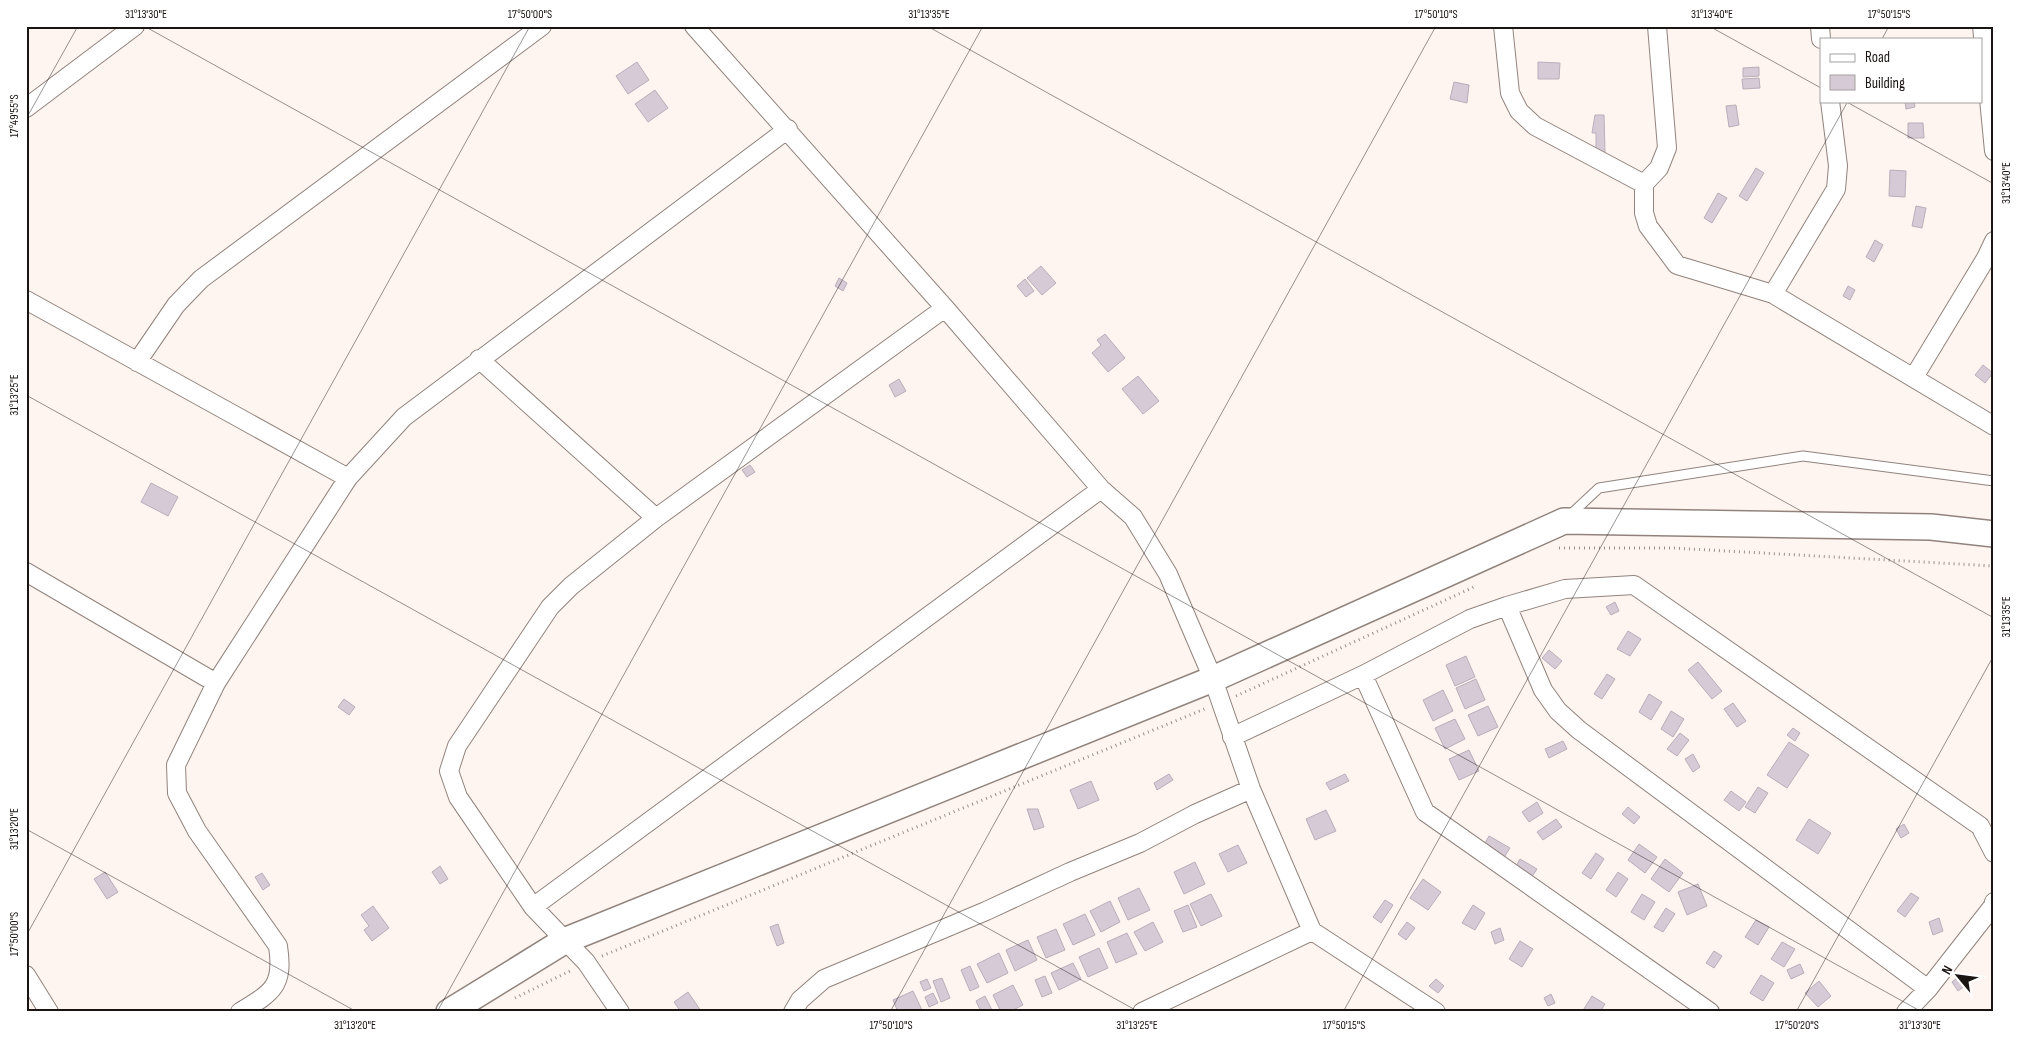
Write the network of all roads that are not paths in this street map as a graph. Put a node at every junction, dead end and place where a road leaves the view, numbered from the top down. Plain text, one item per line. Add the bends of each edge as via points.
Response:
1 (135, 26) edge
2 (542, 26) edge
3 (694, 26) edge
4 (1504, 26) edge
5 (1657, 26) edge
6 (1982, 26) edge
7 (1830, 102) edge
8 (26, 108) edge
9 (788, 129) junction
10 (1994, 150) edge
11 (1644, 184) junction
12 (1994, 242) edge
13 (1773, 294) junction
14 (26, 300) edge
15 (945, 308) junction
16 (479, 359) junction
17 (137, 362) junction
18 (1914, 378) junction
19 (1994, 426) edge
20 (348, 478) junction
21 (1994, 481) edge
22 (1101, 489) junction
23 (656, 518) junction
24 (1564, 521) junction
25 (1994, 534) edge
26 (26, 572) edge
27 (1507, 606) junction
28 (1363, 675) junction
29 (1213, 679) junction
30 (216, 683) junction
31 (1232, 738) junction
32 (1251, 789) junction
33 (1994, 853) edge
34 (1994, 902) edge
35 (534, 907) junction
36 (1312, 931) junction
37 (564, 941) junction
38 (26, 976) edge
39 (1928, 989) junction
40 (48, 1011) edge
41 (617, 1011) edge
42 (240, 1012) edge
43 (449, 1012) edge
44 (793, 1012) edge
45 (1142, 1012) edge
46 (1436, 1012) edge
47 (1710, 1012) edge
48 (1906, 1012) edge

1 - 8 street
2 - 17 street via 201,279 176,305
3 - 9 street
4 - 11 street via 1510,93 1519,111 1535,126
5 - 11 street via 1667,148 1659,168
6 - 10 street
7 - 13 street via 1838,166 1836,189
9 - 15 street
9 - 16 street
11 - 13 street via 1644,213 1648,226 1677,265
12 - 18 street
13 - 18 street
14 - 17 street
15 - 22 street
15 - 23 street
16 - 20 street via 404,417
16 - 23 street
17 - 20 street
18 - 19 street
20 - 30 street
21 - 24 lane via 1803,456 1598,488
22 - 29 street via 1133,517 1168,574
22 - 35 street
23 - 35 street via 571,586 550,607 457,746 449,771 458,797
24 - 25 street via 1930,527
24 - 29 street
26 - 30 street
27 - 28 street via 1470,619
27 - 33 street via 1565,589 1634,585 1980,826
27 - 39 street via 1543,690 1558,711 1579,730
28 - 31 street
28 - 47 street via 1425,812
29 - 31 street
29 - 37 street
30 - 42 street via 176,765 177,793 197,831 278,946 281,969 269,995
31 - 32 street
32 - 36 street
32 - 44 street via 986,912 824,979 800,1000
34 - 39 street
35 - 37 street
36 - 45 street
36 - 46 street
37 - 41 street via 586,962
37 - 43 street
38 - 40 street
39 - 48 street

